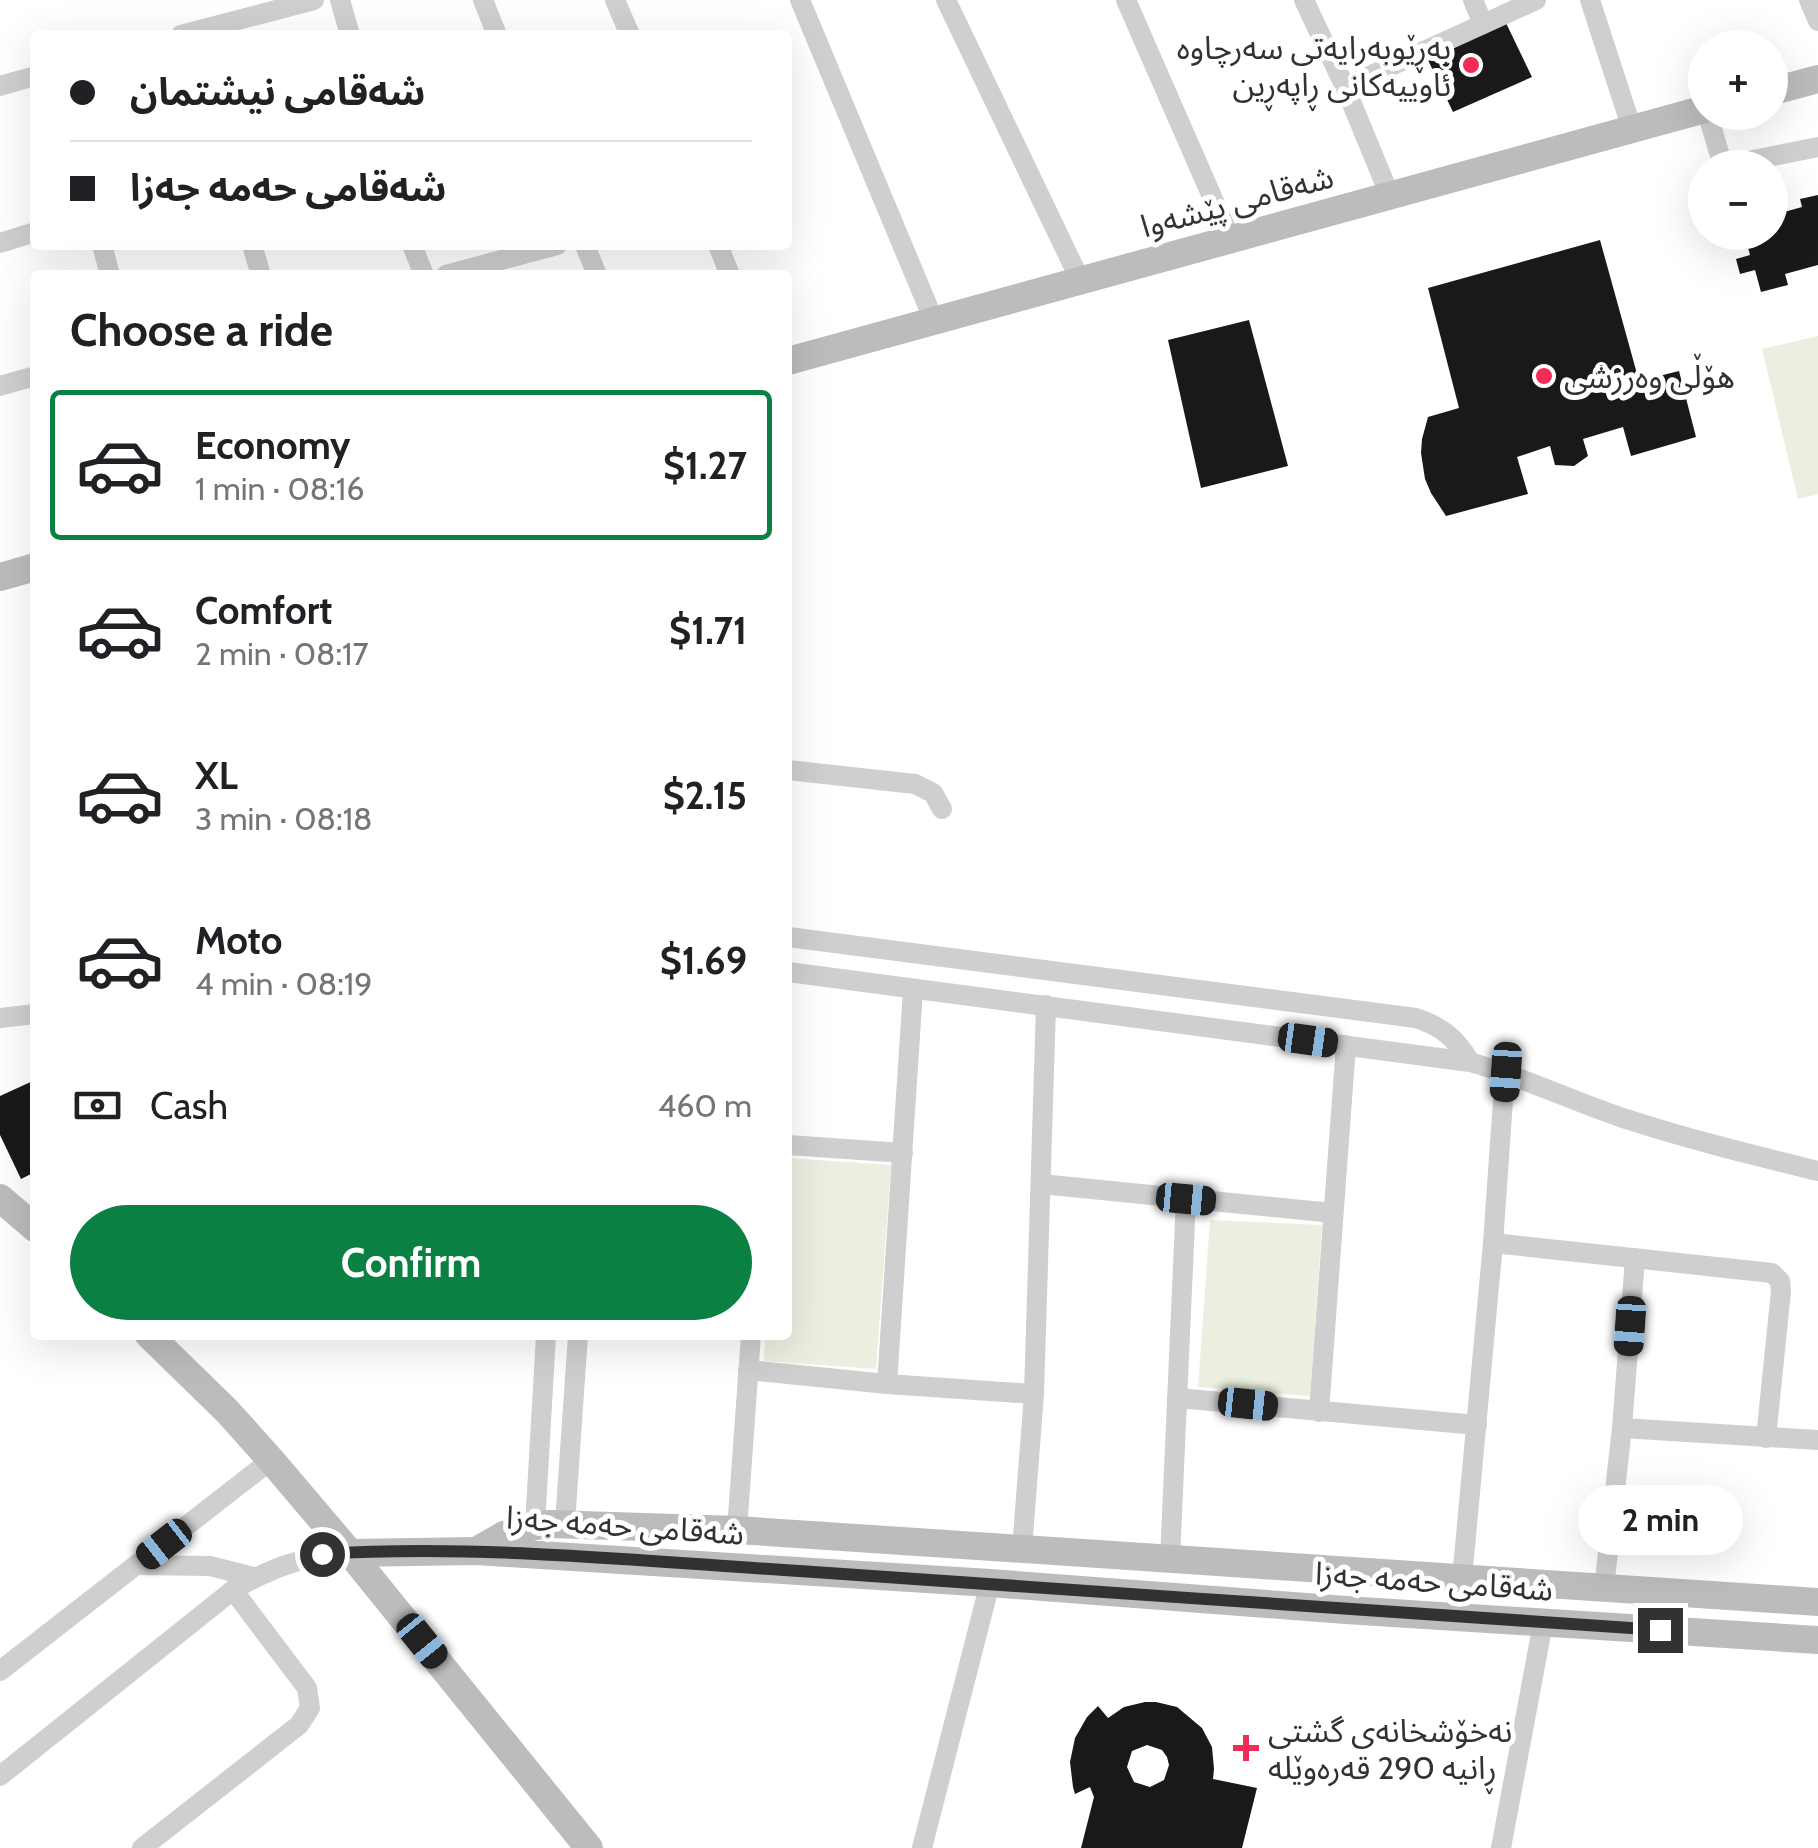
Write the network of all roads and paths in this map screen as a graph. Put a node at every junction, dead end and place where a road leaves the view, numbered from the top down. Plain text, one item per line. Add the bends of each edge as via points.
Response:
1 (314, 0) edge
2 (340, 0) edge
3 (483, 0) edge
4 (615, 0) edge
5 (800, 0) edge
6 (946, 0) edge
7 (1126, 0) edge
8 (1304, 0) edge
9 (1473, 0) edge
10 (1536, 0) edge
11 (1590, 0) edge
12 (1810, 0) edge
13 (1818, 21) edge
14 (1483, 24) junction
15 (201, 30) edge
16 (349, 30) edge
17 (495, 30) edge
18 (628, 30) edge
19 (30, 77) edge
20 (1818, 78) edge
21 (0, 86) edge
22 (1345, 87) junction
23 (1788, 87) edge
24 (1688, 115) edge
25 (1632, 129) junction
26 (1712, 130) edge
27 (1818, 147) edge
28 (1390, 196) junction
29 (30, 234) edge
30 (1230, 240) junction
31 (0, 243) edge
32 (538, 250) edge
33 (464, 270) edge
34 (1080, 280) junction
35 (934, 321) junction
36 (792, 360) edge
37 (30, 377) edge
38 (0, 386) edge
39 (30, 568) edge
40 (0, 577) edge
41 (792, 770) edge
42 (942, 810) dead end
43 (792, 938) edge
44 (792, 973) edge
45 (913, 990) junction
46 (1046, 1005) junction
47 (30, 1015) edge
48 (0, 1018) edge
49 (1346, 1045) junction
50 (1470, 1062) junction
51 (1506, 1072) junction
52 (792, 1145) edge
53 (903, 1153) junction
54 (1818, 1172) edge
55 (1041, 1184) junction
56 (0, 1198) edge
57 (1186, 1199) junction
58 (1333, 1213) junction
59 (30, 1224) edge
60 (1493, 1244) junction
61 (1635, 1258) junction
62 (154, 1340) edge
63 (546, 1340) edge
64 (578, 1340) edge
65 (750, 1340) edge
66 (748, 1370) junction
67 (886, 1384) junction
68 (1034, 1394) junction
69 (1177, 1398) junction
70 (1320, 1412) junction
71 (1477, 1426) junction
72 (1622, 1428) junction
73 (1766, 1438) junction
74 (1818, 1440) edge
75 (271, 1460) junction
76 (565, 1523) junction
77 (535, 1526) junction
78 (737, 1530) junction
79 (1022, 1549) junction
80 (476, 1551) junction
81 (350, 1553) junction
82 (1170, 1559) junction
83 (137, 1565) junction
84 (1349, 1571) junction
85 (254, 1577) junction
86 (1427, 1577) junction
87 (1462, 1579) junction
88 (990, 1583) junction
89 (1604, 1588) junction
90 (233, 1590) junction
91 (1818, 1602) edge
92 (1346, 1610) junction
93 (1423, 1615) junction
94 (1542, 1623) junction
95 (1818, 1640) edge
96 (0, 1671) edge
97 (0, 1776) edge
98 (142, 1848) edge
99 (589, 1848) edge
100 (922, 1848) edge
101 (1501, 1848) edge

1 - 15 street
2 - 16 street
3 - 17 street
4 - 18 street
5 - 35 street
6 - 34 street
7 - 30 street
8 - 22 street
9 - 14 street
10 - 14 street
11 - 25 street
12 - 13 street
14 - 22 street
19 - 21 street
20 - 23 street
22 - 28 street
24 - 25 street, شەقامی پێشەوا
25 - 28 street, شەقامی پێشەوا
26 - 27 street via 1722,166
28 - 30 street, شەقامی پێشەوا
29 - 31 street
30 - 34 street, شەقامی پێشەوا
32 - 33 street
34 - 35 street, شەقامی پێشەوا
35 - 36 street, شەقامی پێشەوا
37 - 38 street
39 - 40 street
41 - 42 street via 916,784 933,793
43 - 50 street via 1416,1018 1450,1036
44 - 45 street
45 - 46 street
45 - 53 street
46 - 49 street
46 - 55 street
47 - 48 street
49 - 50 street
49 - 58 street
50 - 51 street
51 - 54 street via 1638,1123
51 - 60 street
52 - 53 street
53 - 67 street
55 - 57 street
55 - 68 street
56 - 59 street
57 - 58 street
57 - 69 street
58 - 70 street
60 - 61 street
60 - 71 street
61 - 72 street
61 - 73 street via 1767,1272 1780,1281
62 - 75 street
63 - 77 street
64 - 76 street
65 - 66 street
66 - 67 street
66 - 78 street
67 - 68 street
68 - 79 street
69 - 70 street
69 - 82 street
70 - 71 street
71 - 87 street
72 - 73 street
72 - 89 street
73 - 74 street
75 - 81 street
75 - 83 street
76 - 77 street, شەقامی حەمە جەزا
76 - 78 street, شەقامی حەمە جەزا
77 - 80 street, شەقامی حەمە جەزا
78 - 79 street, شەقامی حەمە جەزا
79 - 82 street, شەقامی حەمە جەزا
80 - 81 street
80 - 88 street, شەقامی حەمە جەزا
81 - 85 street via 300,1558
81 - 99 street
82 - 84 street, شەقامی حەمە جەزا
83 - 85 street via 210,1566
83 - 96 street
84 - 86 street, شەقامی حەمە جەزا
84 - 92 street
85 - 90 street
86 - 87 street, شەقامی حەمە جەزا
86 - 93 street
87 - 89 street, شەقامی حەمە جەزا
88 - 92 street, شەقامی حەمە جەزا
88 - 100 street
89 - 91 street, شەقامی حەمە جەزا
90 - 97 street
90 - 98 street via 308,1688 310,1708 299,1725
92 - 93 street, شەقامی حەمە جەزا
93 - 94 street, شەقامی حەمە جەزا
94 - 95 street, شەقامی حەمە جەزا
94 - 101 street

